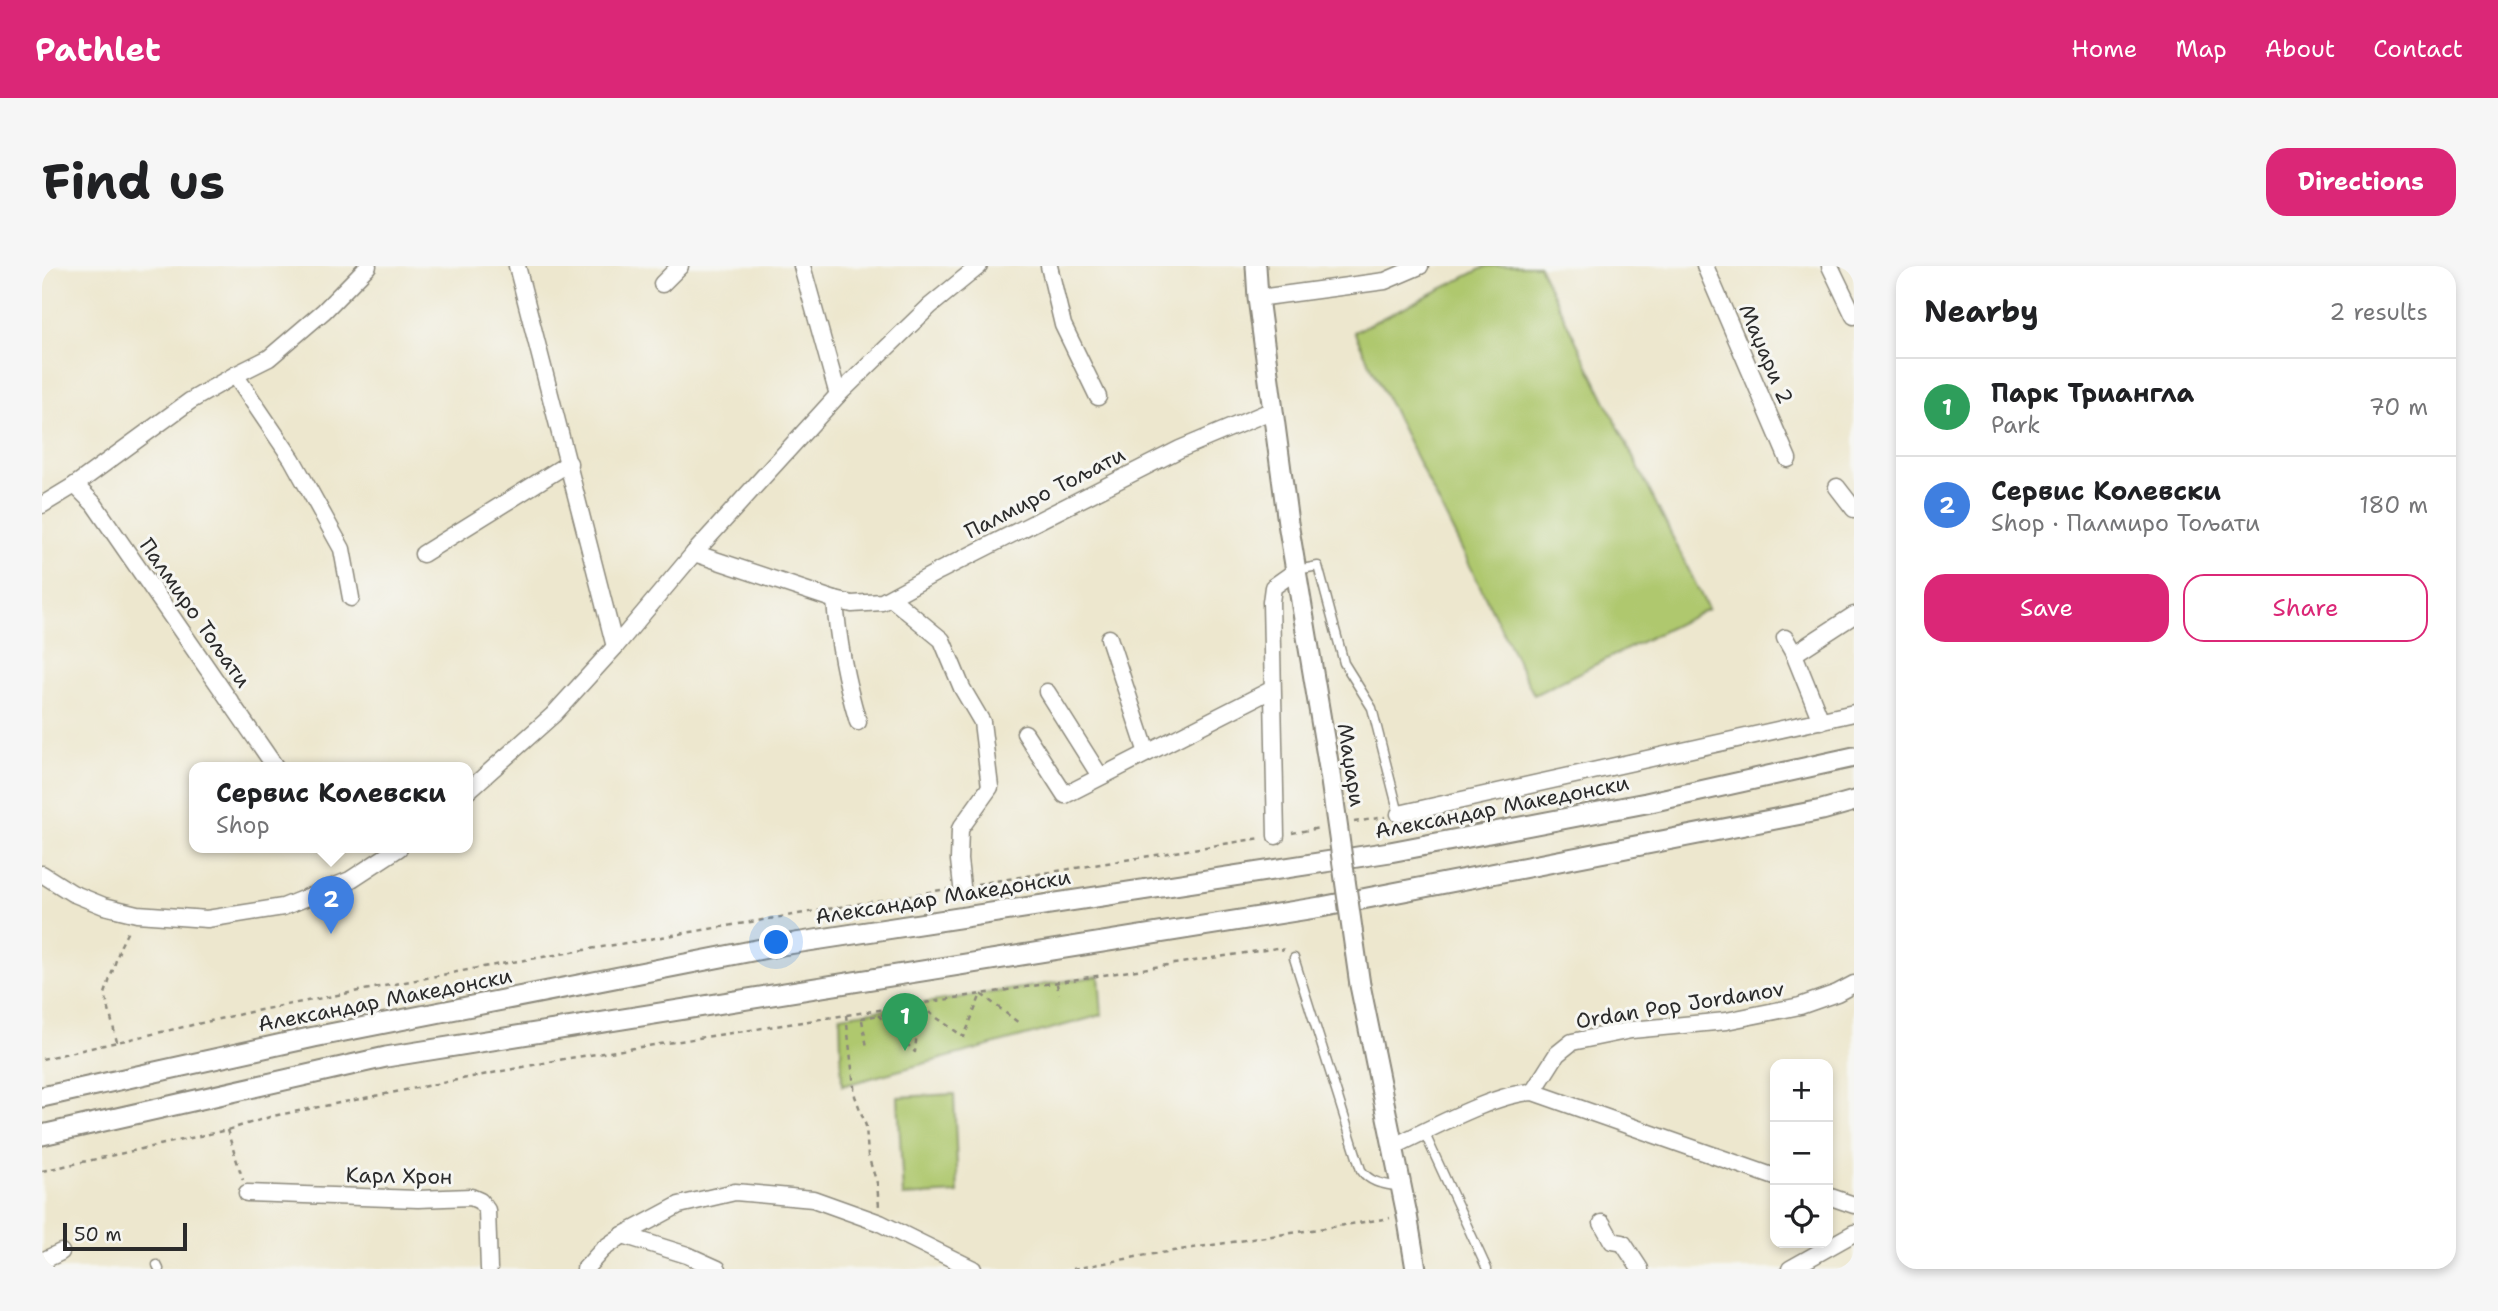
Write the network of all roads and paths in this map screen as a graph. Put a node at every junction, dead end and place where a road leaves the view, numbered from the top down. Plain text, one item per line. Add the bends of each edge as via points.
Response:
1 (368, 266) edge
2 (517, 266) edge
3 (680, 266) edge
4 (802, 266) edge
5 (979, 266) edge
6 (1049, 266) edge
7 (1256, 266) edge
8 (1420, 266) edge
9 (1705, 266) edge
10 (1830, 266) edge
11 (662, 284) dead end
12 (1258, 298) junction
13 (1854, 316) edge
14 (235, 375) junction
15 (838, 395) junction
16 (1098, 397) dead end
17 (1273, 410) junction
18 (1788, 459) dead end
19 (569, 463) junction
20 (75, 485) junction
21 (1837, 487) dead end
22 (42, 505) edge
23 (1854, 509) edge
24 (694, 553) junction
25 (423, 554) dead end
26 (1297, 570) junction
27 (351, 598) dead end
28 (891, 598) junction
29 (835, 600) junction
30 (1854, 615) edge
31 (1109, 638) dead end
32 (1786, 638) dead end
33 (615, 647) junction
34 (1794, 654) junction
35 (1271, 690) junction
36 (1047, 692) dead end
37 (1854, 713) edge
38 (1821, 721) junction
39 (858, 722) dead end
40 (1025, 733) dead end
41 (1147, 753) junction
42 (1854, 757) edge
43 (272, 762) edge
44 (1100, 776) junction
45 (473, 786) edge
46 (1854, 801) edge
47 (1399, 814) joint
48 (1276, 836) joint
49 (391, 853) edge
50 (42, 874) edge
51 (962, 886) junction
52 (137, 914) junction
53 (1294, 958) joint
54 (1057, 983) junction
55 (1854, 984) edge
56 (1059, 994) dead end
57 (981, 995) junction
58 (919, 1009) junction
59 (846, 1015) junction
60 (878, 1015) junction
61 (861, 1016) junction
62 (1019, 1023) dead end
63 (117, 1042) junction
64 (867, 1047) dead end
65 (42, 1059) edge
66 (1533, 1092) junction
67 (42, 1097) edge
68 (227, 1130) junction
69 (1424, 1132) junction
70 (42, 1135) edge
71 (1392, 1147) junction
72 (42, 1171) edge
73 (1770, 1175) edge
74 (1401, 1187) junction
75 (247, 1193) joint
76 (1833, 1198) edge
77 (1854, 1205) edge
78 (1408, 1215) junction
79 (880, 1223) junction
80 (1602, 1223) dead end
81 (1854, 1233) edge
82 (623, 1235) junction
83 (61, 1252) dead end
84 (42, 1262) edge
85 (489, 1269) edge
86 (585, 1269) edge
87 (718, 1269) edge
88 (973, 1269) edge
89 (1073, 1269) edge
90 (1416, 1269) edge
91 (1487, 1269) edge
92 (1640, 1269) edge
93 (1790, 1269) edge

1 - 14 street via 269,358
2 - 19 street
3 - 11 street
4 - 15 street
5 - 15 street via 930,306
6 - 16 street via 1063,325
7 - 12 street, Маџари
8 - 12 street via 1385,281
9 - 18 street, Маџари 2
10 - 13 street
12 - 17 street, Маџари
14 - 20 street via 190,401
14 - 27 street via 292,459 342,549
15 - 24 street
17 - 26 street, Маџари
17 - 28 street, Палмиро Тољати via 1180,449
19 - 25 street
19 - 33 street
20 - 22 street
20 - 43 street, Палмиро Тољати via 94,504
21 - 23 street
24 - 29 street, Палмиро Тољати
24 - 33 street
26 - 35 street via 1273,587
26 - 47 lane via 1318,566 1344,663 1372,708
26 - 71 street, Маџари, bridge via 1360,985
28 - 29 street, Палмиро Тољати via 869,604
28 - 51 street via 942,640 982,722 989,787 960,829
29 - 39 street via 847,687
30 - 34 street
31 - 41 street
32 - 34 street
33 - 45 street via 553,715
34 - 38 street
35 - 41 street
35 - 48 street
36 - 44 street
37 - 38 street
38 - 47 street
40 - 44 street via 1065,795
41 - 44 street
42 - 67 street, Александар Македонски via 1390,852 782,944 314,1037
46 - 70 street via 1321,907 386,1057
48 - 51 path
49 - 52 street via 349,880 284,907 207,919
50 - 52 street via 104,906
51 - 63 path via 483,967
52 - 63 path via 105,995
53 - 54 path via 1277,948
53 - 74 lane via 1361,1170 1375,1182
54 - 56 path
54 - 57 path
55 - 66 street, Ordan Pop Jordanov via 1800,1006 1572,1042 1557,1054
57 - 58 path via 964,1037
57 - 61 path
57 - 62 path
58 - 60 path
58 - 60 path via 915,1052
59 - 61 path
59 - 68 path via 564,1059 273,1116
59 - 79 path via 855,1096 866,1126
60 - 61 path
61 - 64 path
63 - 65 path
66 - 69 street via 1517,1092
66 - 73 street
68 - 72 path
68 - 75 path
69 - 71 street
69 - 91 lane
71 - 74 street, Маџари
74 - 78 street, Маџари
75 - 85 street, Карл Хрон via 471,1197 487,1210
76 - 77 street
78 - 89 path
78 - 90 street, Маџари
79 - 82 street via 813,1199 735,1192 679,1205
79 - 88 street
80 - 92 street via 1612,1241 1627,1247
81 - 93 street
82 - 86 street
82 - 87 street
83 - 84 street

